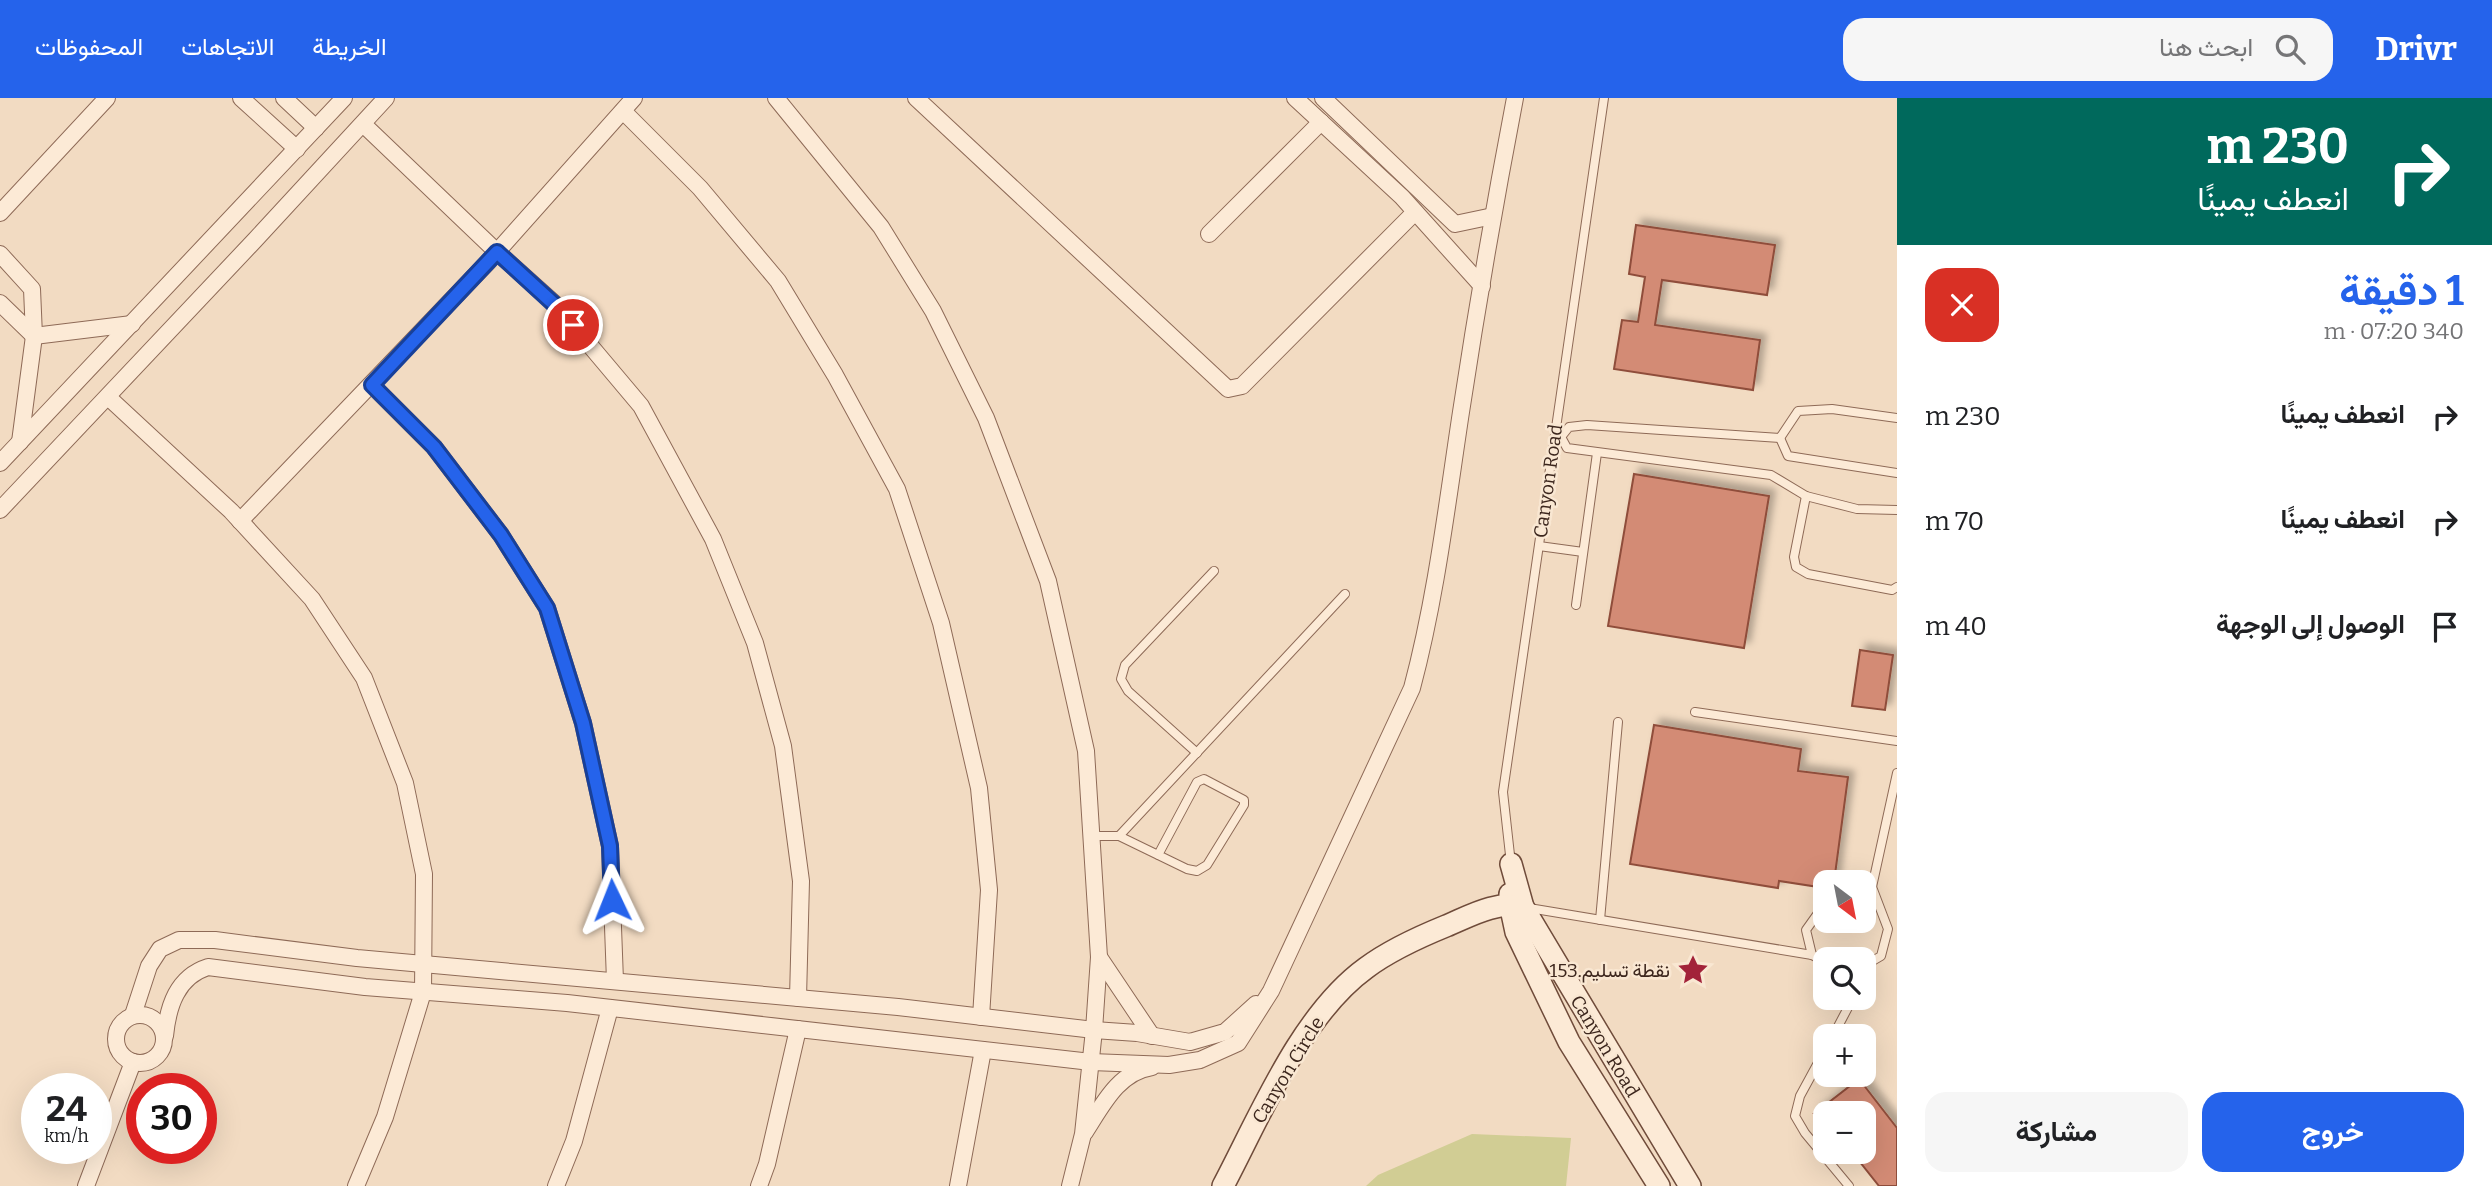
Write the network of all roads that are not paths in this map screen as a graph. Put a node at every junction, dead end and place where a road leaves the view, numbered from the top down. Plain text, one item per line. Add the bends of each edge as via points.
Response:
1 (107, 98) edge
2 (242, 98) edge
3 (284, 98) edge
4 (344, 98) edge
5 (386, 98) edge
6 (634, 98) edge
7 (776, 98) edge
8 (916, 98) edge
9 (1294, 98) edge
10 (1323, 98) edge
11 (1514, 98) edge
12 (1604, 98) edge
13 (623, 111) junction
14 (1321, 122) junction
15 (363, 124) junction
16 (316, 128) junction
17 (297, 149) junction
18 (1415, 212) junction
19 (0, 213) edge
20 (1493, 216) junction
21 (1209, 234) dead end
22 (497, 252) junction
23 (0, 254) edge
24 (1482, 286) junction
25 (0, 303) edge
26 (132, 324) junction
27 (34, 336) junction
28 (372, 385) junction
29 (108, 397) junction
30 (1897, 418) edge
31 (1556, 426) junction
32 (1569, 427) junction
33 (1780, 438) junction
34 (20, 442) junction
35 (1553, 446) junction
36 (1567, 448) junction
37 (1597, 453) junction
38 (0, 463) edge
39 (1897, 473) edge
40 (1806, 496) junction
41 (0, 510) edge
42 (1897, 510) edge
43 (240, 521) junction
44 (1539, 546) junction
45 (1583, 552) junction
46 (1214, 570) dead end
47 (1897, 587) edge
48 (1345, 594) dead end
49 (1576, 605) dead end
50 (1695, 712) dead end
51 (1618, 722) dead end
52 (1897, 741) edge
53 (1197, 753) junction
54 (1897, 776) edge
55 (1090, 836) junction
56 (1119, 836) junction
57 (1158, 855) junction
58 (1511, 864) joint
59 (1873, 870) edge
60 (1876, 903) edge
61 (1516, 906) junction
62 (1600, 920) junction
63 (1813, 920) edge
64 (1892, 930) edge
65 (1812, 955) joint
66 (1098, 957) junction
67 (1876, 959) edge
68 (422, 964) junction
69 (615, 981) junction
70 (1270, 991) junction
71 (423, 992) junction
72 (798, 998) junction
73 (610, 1008) junction
74 (133, 1015) junction
75 (981, 1017) junction
76 (799, 1029) junction
77 (1094, 1030) junction
78 (165, 1036) junction
79 (1152, 1036) junction
80 (983, 1050) junction
81 (133, 1062) junction
82 (1091, 1062) junction
83 (1169, 1065) junction
84 (1813, 1072) edge
85 (1083, 1134) junction
86 (86, 1186) edge
87 (356, 1186) edge
88 (556, 1186) edge
89 (759, 1186) edge
90 (958, 1186) edge
91 (1069, 1186) edge
92 (1223, 1186) edge
93 (1659, 1186) edge
94 (1690, 1186) edge
95 (1849, 1186) edge

1 - 19 street
2 - 17 street
3 - 16 street
4 - 16 street
5 - 15 street
6 - 13 street
7 - 55 street via 881,227 933,312 986,418 1048,581 1086,751
8 - 18 street via 1228,389 1242,386
9 - 14 street
10 - 20 street via 1455,224
11 - 20 street
12 - 31 lane, Canyon Road
13 - 22 street
13 - 75 street via 700,188 778,281 897,489 941,623 979,788 989,890
14 - 18 street
14 - 21 street
15 - 22 street
15 - 29 street
16 - 17 street
17 - 26 street
18 - 24 street
20 - 24 street
22 - 28 street
22 - 72 street via 555,305 641,406 719,552 755,643 783,746 802,881
23 - 27 street via 32,289
24 - 70 street via 1412,688
25 - 27 street
26 - 27 street
26 - 34 street
27 - 34 street
28 - 43 street
28 - 69 street via 434,447 501,535 547,608 583,723 610,846
29 - 41 street
29 - 43 street
30 - 33 lane via 1832,409 1798,411
31 - 32 lane
31 - 35 lane, Canyon Road
32 - 33 lane
32 - 36 lane via 1561,437
33 - 39 lane via 1788,456
34 - 38 street
35 - 36 lane
35 - 44 lane, Canyon Road
36 - 37 lane
37 - 40 lane via 1771,475
37 - 45 lane
40 - 42 lane via 1857,509
40 - 47 lane via 1796,567 1808,574 1892,590
43 - 68 street via 312,599 364,678 405,783 419,848 424,874
44 - 45 lane
44 - 58 lane, Canyon Road via 1503,792
45 - 49 lane
46 - 53 lane via 1125,665 1121,679 1128,691
48 - 53 lane
50 - 52 lane
51 - 62 lane
53 - 56 lane
54 - 59 lane
55 - 56 lane
55 - 66 street
56 - 57 lane
57 - 57 lane via 1197,782 1204,779 1244,800 1206,866 1197,871 1187,869
58 - 61 main road, Canyon Road
60 - 64 lane
61 - 62 lane
61 - 92 main road, Canyon Circle via 1491,907 1412,940 1365,968 1325,1007 1289,1062
61 - 93 main road, Canyon Road via 1516,932 1569,1042
61 - 94 main road, Canyon Road
62 - 65 lane
63 - 65 lane via 1806,930
64 - 67 lane
66 - 77 street
66 - 79 street
68 - 69 street
68 - 71 street
68 - 74 street via 215,940 179,940 160,949 149,965
69 - 72 street
70 - 79 street via 1225,1032 1190,1042
70 - 83 street via 1238,1043 1200,1060
71 - 73 street
71 - 78 street via 208,967 183,982 168,1010
71 - 87 street via 385,1117
72 - 75 street
73 - 76 street
73 - 88 street via 574,1141
74 - 78 street via 152,1017
74 - 81 street via 117,1031 116,1041 124,1057
75 - 77 street
76 - 80 street
76 - 89 street
77 - 79 street
77 - 82 street
78 - 81 street via 164,1046 152,1060
80 - 82 street
80 - 90 street
81 - 86 street
82 - 83 street
82 - 85 street
83 - 85 street via 1141,1069 1119,1083
84 - 95 lane via 1795,1116
85 - 91 street

